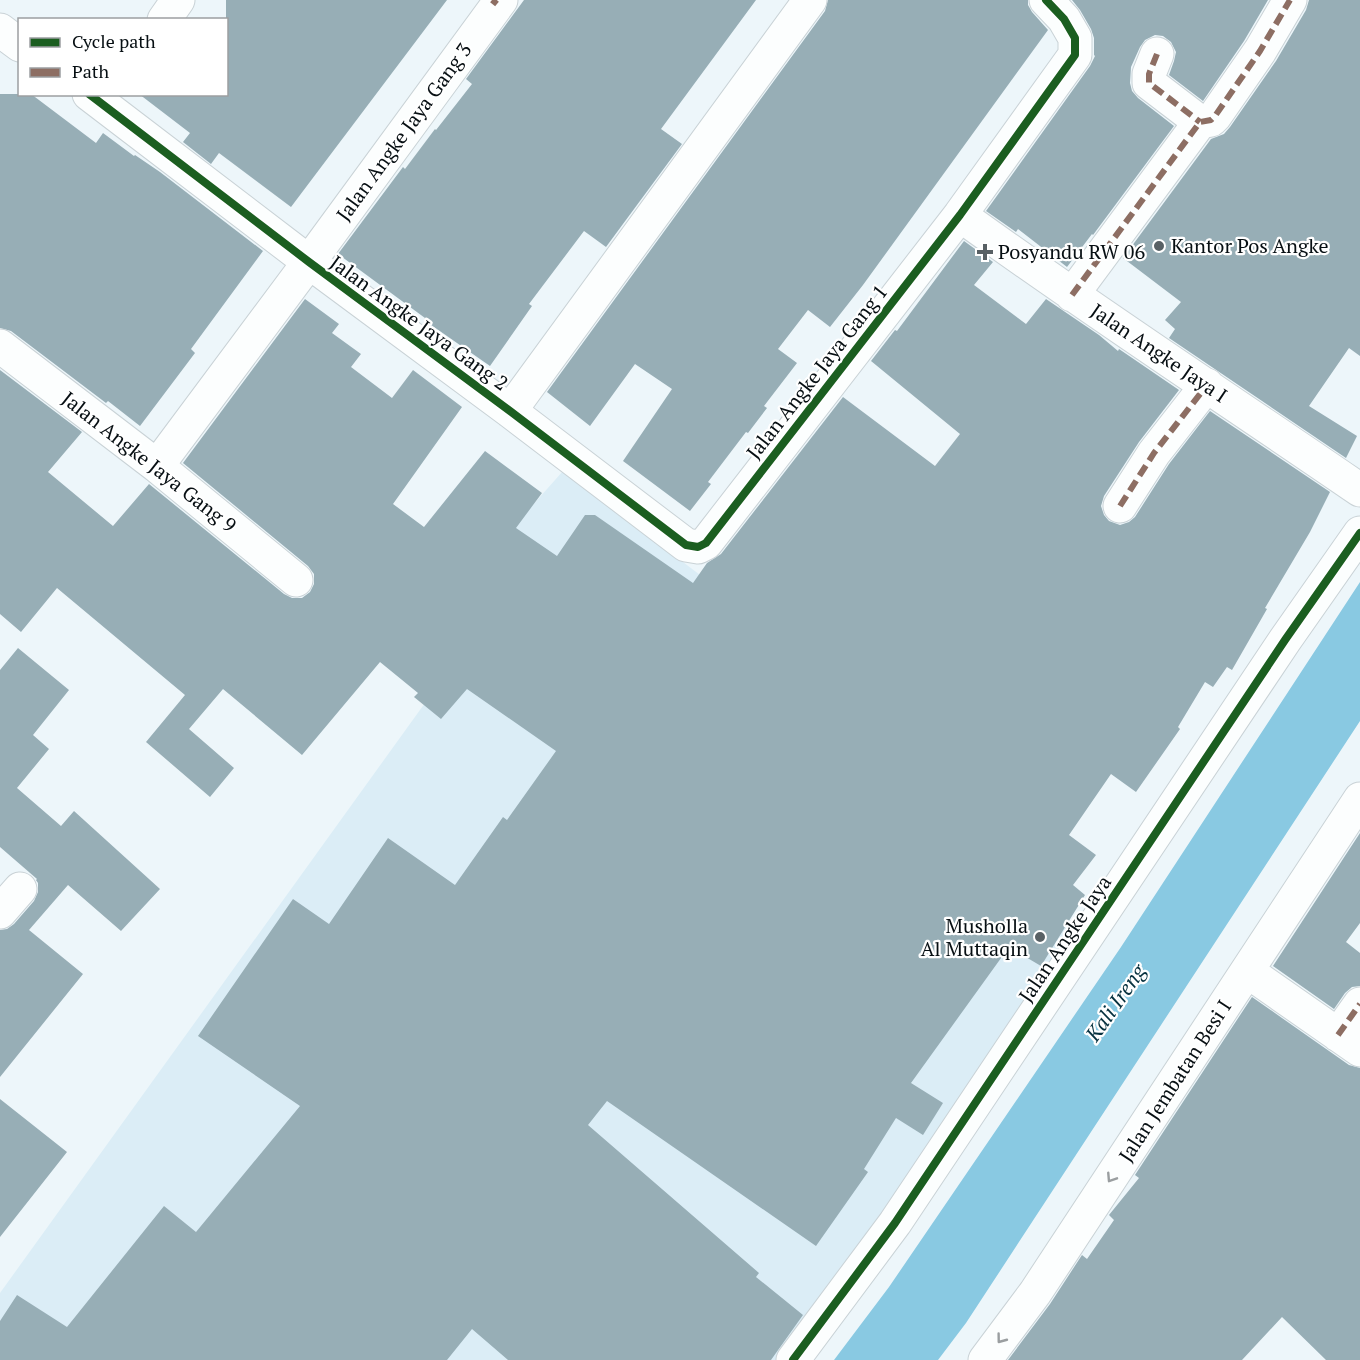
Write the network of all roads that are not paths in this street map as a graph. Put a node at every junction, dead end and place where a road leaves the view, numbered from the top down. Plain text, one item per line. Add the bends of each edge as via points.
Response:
1 (178, 0) edge
2 (501, 0) edge
3 (810, 0) edge
4 (1290, 0) edge
5 (1055, 10) edge
6 (165, 18) edge
7 (0, 30) edge
8 (18, 44) edge
9 (1157, 54) dead end
10 (100, 98) edge
11 (1200, 122) junction
12 (960, 214) junction
13 (309, 262) junction
14 (1072, 295) junction
15 (0, 346) edge
16 (1207, 385) junction
17 (510, 411) junction
18 (157, 466) junction
19 (1360, 490) edge
20 (1120, 506) dead end
21 (1360, 533) edge
22 (296, 580) dead end
23 (1360, 799) edge
24 (1247, 971) junction
25 (1360, 1004) edge
26 (1349, 1043) edge
27 (793, 1360) edge
28 (985, 1360) edge

1 - 6 street
2 - 13 street, Jalan Angke Jaya Gang 3
3 - 17 street, Jalan Angke Jaya Gang 2
4 - 11 street via 1215,116
5 - 12 street, Jalan Angke Jaya Gang 1 via 1075,38 1075,55
7 - 8 street
9 - 11 street via 1149,83
10 - 13 street, Jalan Angke Jaya Gang 2
11 - 14 street
12 - 14 street, Jalan Angke Jaya I
12 - 17 street, Jalan Angke Jaya Gang 1 via 706,543 698,547 686,545
13 - 17 street, Jalan Angke Jaya Gang 2
13 - 18 street, Jalan Angke Jaya Gang 3
14 - 16 street, Jalan Angke Jaya I
15 - 18 street, Jalan Angke Jaya Gang 9
16 - 19 street, Jalan Angke Jaya I
16 - 20 street via 1154,453
18 - 22 street, Jalan Angke Jaya Gang 9
21 - 27 street, Jalan Angke Jaya via 895,1223
23 - 24 street, Jalan Jembatan Besi I
24 - 26 street
24 -> 28 street, Jalan Jembatan Besi I via 1035,1293
25 - 26 street

